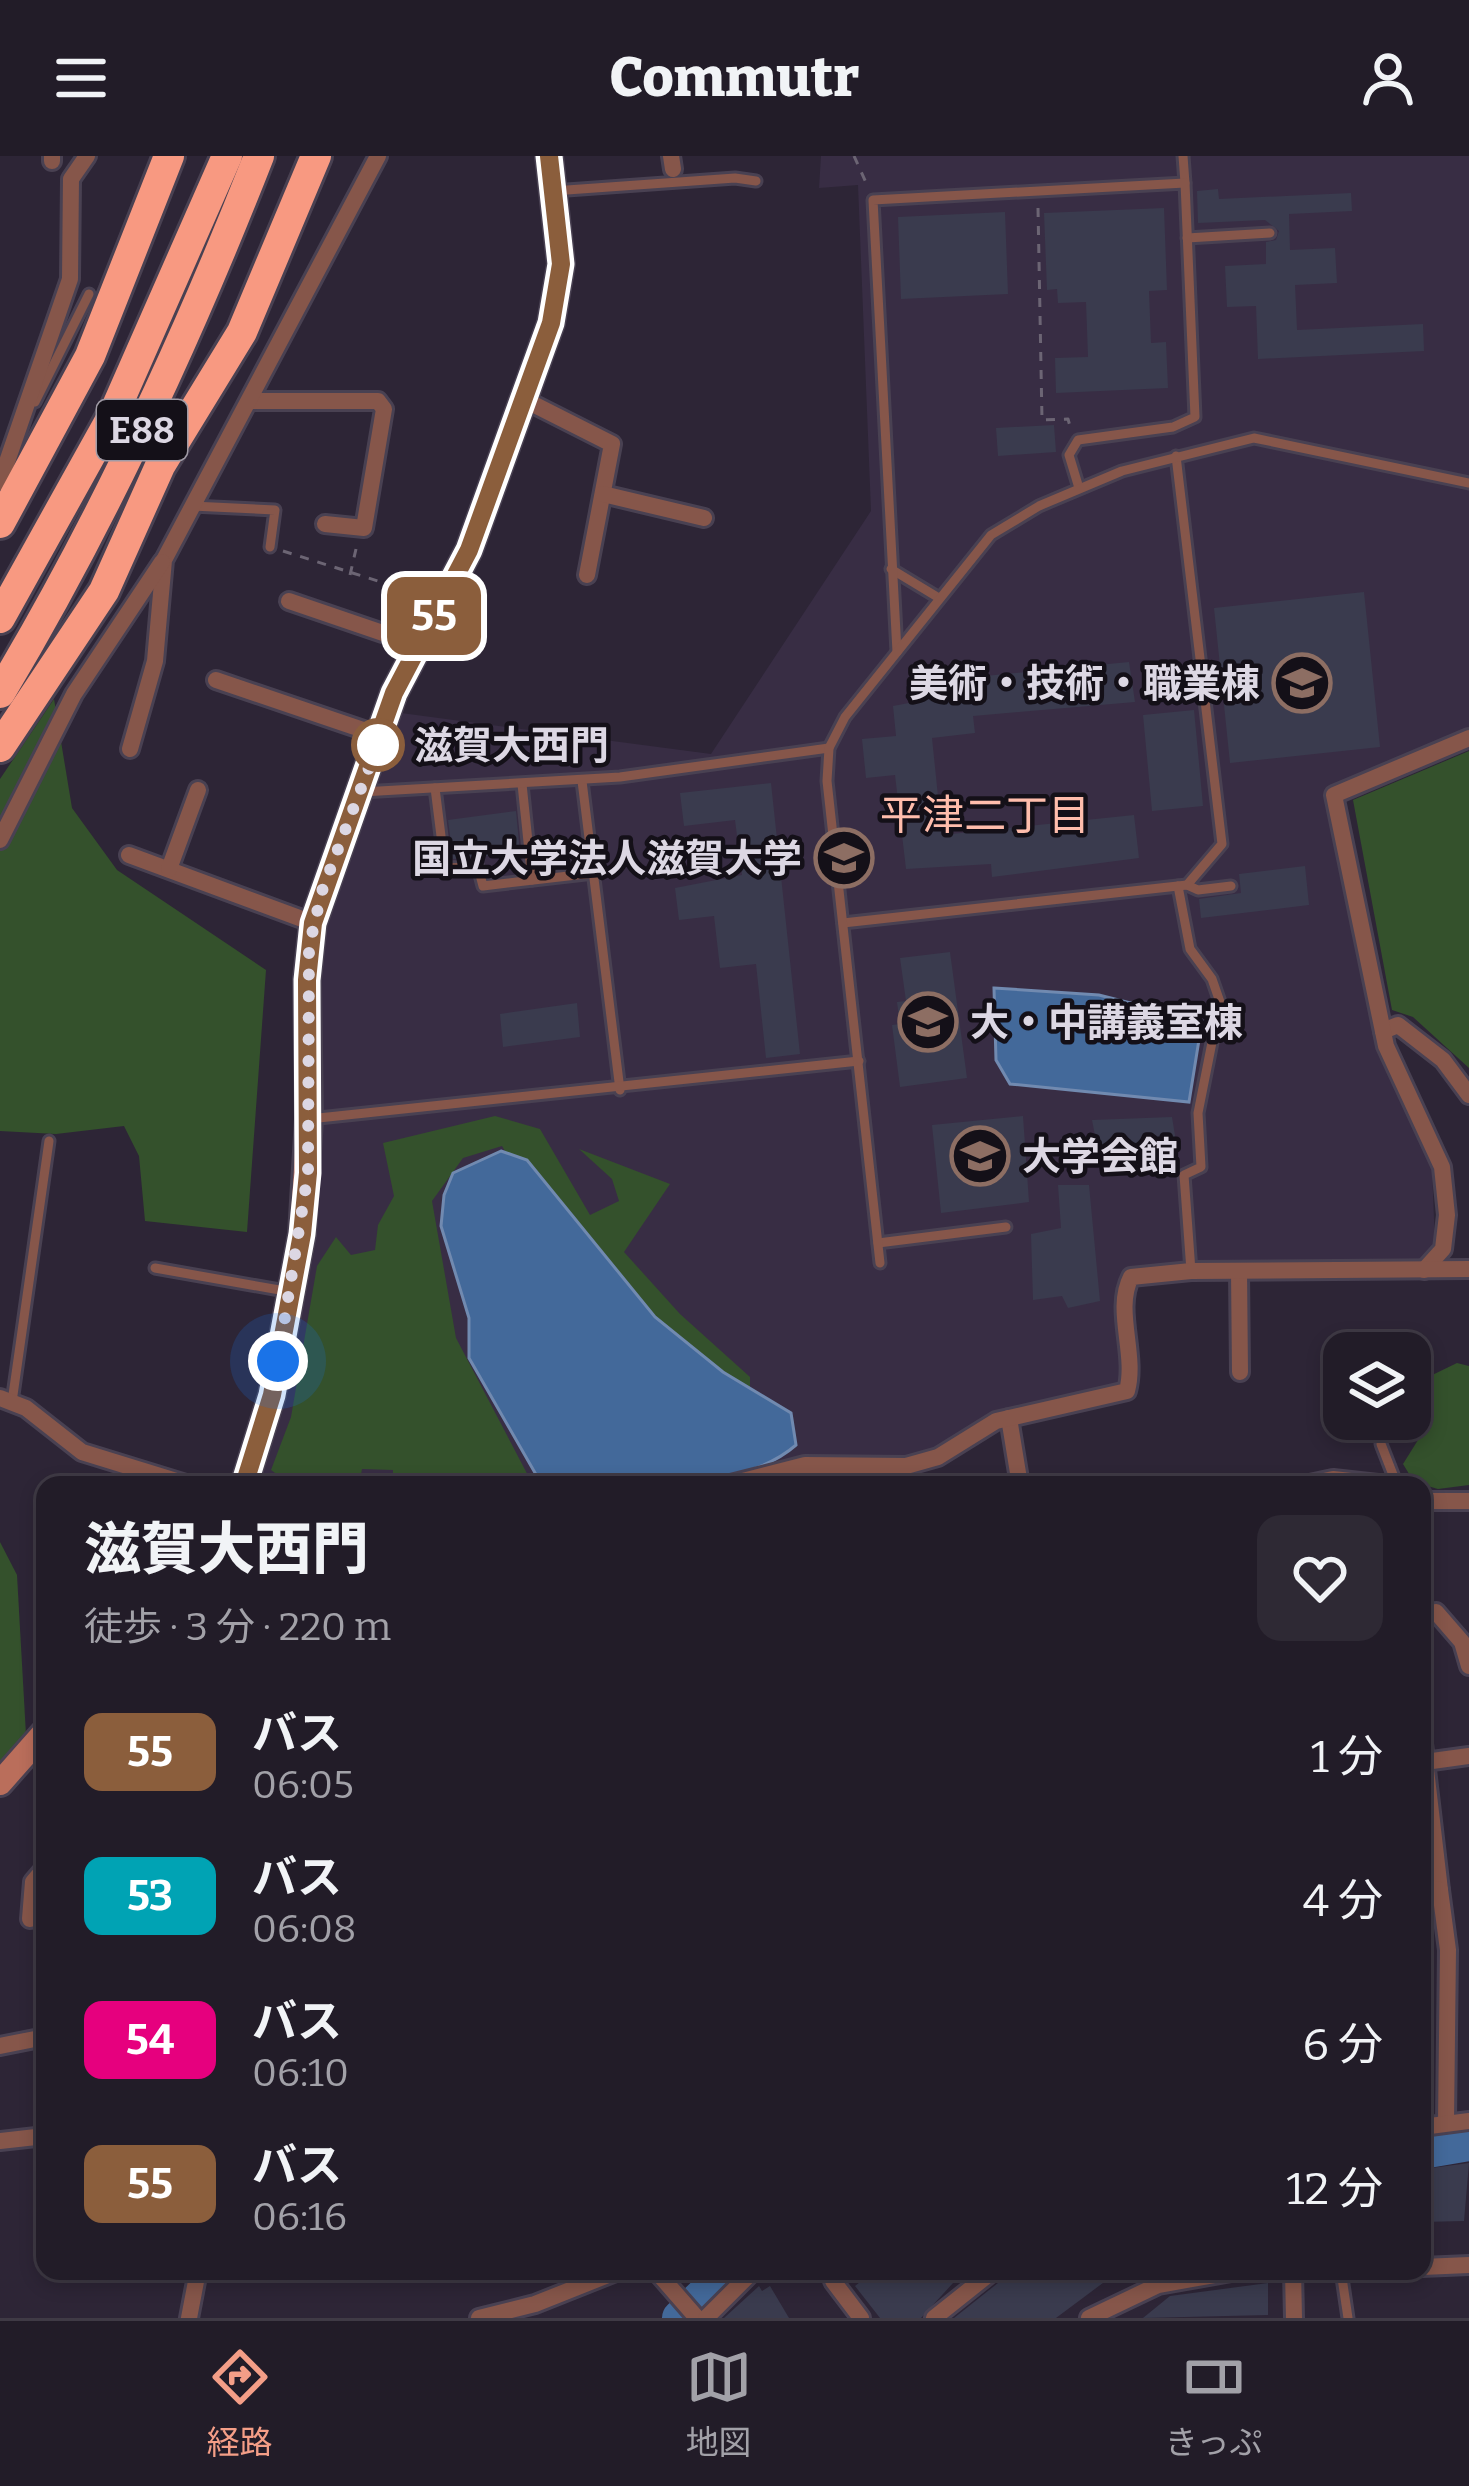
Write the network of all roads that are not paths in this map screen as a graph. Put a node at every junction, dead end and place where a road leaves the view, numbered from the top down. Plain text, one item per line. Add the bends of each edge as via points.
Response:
1 (87, 156) edge
2 (170, 156) edge
3 (227, 156) edge
4 (259, 156) edge
5 (316, 156) edge
6 (377, 156) edge
7 (549, 156) edge
8 (1184, 156) edge
9 (756, 181) dead end
10 (1185, 183) junction
11 (553, 191) junction
12 (1270, 233) dead end
13 (1187, 238) junction
14 (89, 294) dead end
15 (525, 400) junction
16 (249, 401) junction
17 (23, 423) junction
18 (1176, 456) junction
19 (0, 482) edge
20 (1469, 483) edge
21 (1079, 488) junction
22 (603, 494) junction
23 (190, 506) junction
24 (704, 518) dead end
25 (0, 523) edge
26 (325, 524) dead end
27 (270, 547) road end
28 (164, 560) junction
29 (891, 569) junction
30 (587, 575) dead end
31 (939, 598) junction
32 (289, 601) dead end
33 (0, 618) edge
34 (418, 645) junction
35 (897, 652) junction
36 (216, 680) dead end
37 (0, 692) edge
38 (381, 736) junction
39 (1469, 738) edge
40 (0, 747) edge
41 (829, 748) junction
42 (130, 749) dead end
43 (582, 781) junction
44 (522, 784) junction
45 (435, 788) junction
46 (198, 790) dead end
47 (362, 792) junction
48 (0, 840) edge
49 (129, 855) dead end
50 (170, 869) junction
51 (594, 873) junction
52 (532, 880) junction
53 (1182, 885) junction
54 (1231, 886) dead end
55 (313, 923) junction
56 (843, 923) junction
57 (1383, 1031) junction
58 (859, 1061) junction
59 (620, 1090) junction
60 (1469, 1096) edge
61 (309, 1118) junction
62 (49, 1142) dead end
63 (1006, 1227) dead end
64 (878, 1243) junction
65 (880, 1263) dead end
66 (154, 1268) dead end
67 (1469, 1269) edge
68 (1191, 1270) junction
69 (1424, 1270) junction
70 (1239, 1271) junction
71 (291, 1292) junction
72 (1240, 1372) dead end
73 (6, 1400) edge
74 (1009, 1418) junction
75 (1381, 1444) dead end
76 (160, 1476) edge
77 (247, 1476) edge
78 (763, 1476) edge
79 (1019, 1476) edge
80 (1393, 1476) edge
81 (1431, 1501) edge
82 (1469, 1502) edge
83 (1431, 1613) edge
84 (1469, 1666) edge
85 (36, 1742) edge
86 (1469, 1756) edge
87 (1431, 1761) edge
88 (0, 1783) edge
89 (36, 1878) edge
90 (1431, 1888) edge
91 (30, 1919) dead end
92 (36, 2039) edge
93 (0, 2046) edge
94 (1469, 2120) edge
95 (1446, 2122) junction
96 (1431, 2125) edge
97 (36, 2137) edge
98 (0, 2141) edge
99 (1469, 2265) edge
100 (1431, 2267) edge
101 (196, 2280) edge
102 (591, 2280) edge
103 (662, 2280) edge
104 (743, 2280) edge
105 (834, 2280) edge
106 (982, 2280) edge
107 (1182, 2280) edge
108 (1293, 2280) edge
109 (1342, 2280) edge
110 (189, 2318) edge
111 (479, 2318) edge
112 (701, 2318) edge
113 (861, 2318) edge
114 (934, 2318) edge
115 (1089, 2318) edge
116 (1294, 2318) edge
117 (1348, 2318) edge

1 - 17 street via 71,178 70,279
2 - 25 highway via 90,356
3 - 33 highway, E88 via 113,415
4 - 37 highway, E88 via 148,419
5 - 40 highway via 242,332 160,466 104,591
6 - 16 street
7 - 11 main road
8 - 10 lane
9 - 11 lane
10 - 13 lane
10 - 29 lane via 873,200
11 - 15 main road via 558,292
12 - 13 lane
13 - 21 lane via 1195,418 1075,443 1069,455
14 - 17 lane
15 - 22 street via 612,444
15 - 34 main road via 483,518
16 - 23 street
16 - 26 street via 378,401 384,409 364,528
17 - 19 street
18 - 20 lane via 1254,438
18 - 21 lane
18 - 53 lane via 1222,844
21 - 31 lane via 991,535
22 - 24 street
22 - 30 street
23 - 27 lane via 275,510
23 - 28 street
28 - 42 street via 155,661
28 - 48 street via 74,694
29 - 31 lane
29 - 35 lane
31 - 35 lane
32 - 34 street
34 - 38 main road
35 - 41 lane
36 - 38 street
38 - 47 main road
39 - 57 street via 1334,795
41 - 43 lane
41 - 56 lane
43 - 44 lane
43 - 51 lane
44 - 45 lane
44 - 52 lane
45 - 47 lane
45 - 52 lane via 445,868 478,867 483,886
46 - 50 street
47 - 55 main road
49 - 50 street
50 - 55 street
51 - 52 lane
51 - 59 lane
53 - 54 lane
53 - 56 lane
53 - 68 lane via 1190,949 1220,1002 1198,1113 1201,1167 1184,1175
55 - 61 main road
56 - 58 lane
57 - 60 street via 1399,1025 1418,1038
57 - 69 street via 1442,1167 1443,1249
58 - 59 lane
58 - 64 lane
59 - 61 lane
61 - 71 main road
62 - 73 lane
63 - 64 lane
64 - 65 lane
66 - 71 lane
67 - 69 street
68 - 70 street
68 - 74 street via 1131,1277 1124,1292 1127,1391
69 - 70 street
70 - 72 street
71 - 77 main road
73 - 76 street via 82,1452
74 - 78 street via 905,1466 806,1465
74 - 79 street
75 - 80 lane
81 - 82 street
83 - 84 street via 1462,1642
85 - 88 main road
86 - 87 street
89 - 91 street
90 - 95 street via 1448,1950
92 - 93 street
94 - 95 street
95 - 96 street
97 - 98 street
99 - 100 street
101 - 110 street
102 - 111 street
103 - 112 street
104 - 112 street
105 - 113 street
106 - 114 street
107 - 115 street
108 - 116 street
109 - 117 lane

